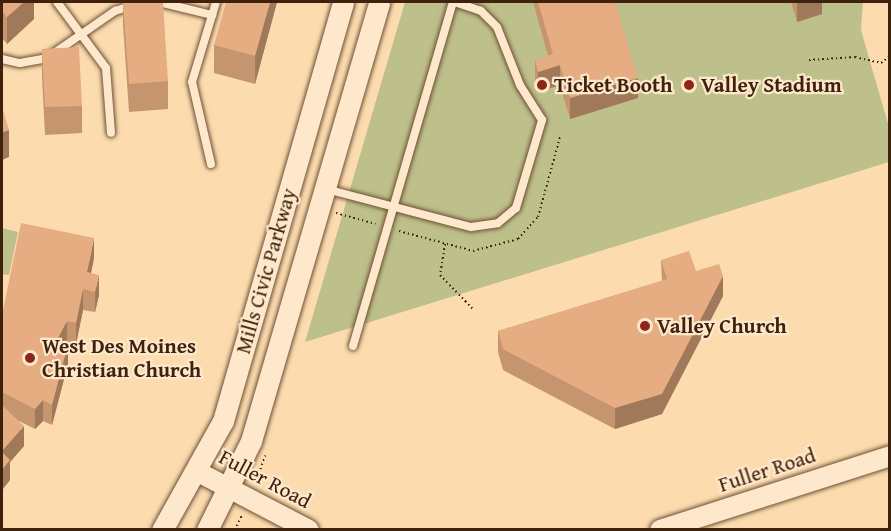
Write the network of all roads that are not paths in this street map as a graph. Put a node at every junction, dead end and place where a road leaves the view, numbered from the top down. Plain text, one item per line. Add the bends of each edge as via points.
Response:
1 (57, 2) edge
2 (143, 2) edge
3 (159, 2) edge
4 (216, 2) edge
5 (343, 2) edge
6 (379, 2) edge
7 (454, 2) edge
8 (212, 15) junction
9 (82, 34) junction
10 (2, 59) edge
11 (111, 133) dead end
12 (211, 164) dead end
13 (324, 188) junction
14 (394, 207) junction
15 (353, 346) dead end
16 (890, 456) edge
17 (198, 472) junction
18 (232, 487) junction
19 (162, 530) edge
20 (207, 530) edge
21 (309, 530) edge
22 (660, 530) edge

1 - 9 lane
2 - 9 lane via 115,11
3 - 8 lane
4 - 8 lane
5 - 17 main road, Mills Civic Parkway via 223,421
6 - 13 main road, Mills Civic Parkway
7 - 14 lane
7 - 14 lane via 481,11 497,27 542,127 519,200 498,223 471,227
8 - 12 lane via 192,89
9 - 10 lane via 40,60
9 - 11 lane via 106,68
13 - 14 lane
13 - 18 main road, Mills Civic Parkway via 251,441
14 - 15 lane
16 - 22 street, Fuller Road
17 - 18 street, Fuller Road
17 - 19 main road, Mills Civic Parkway
18 - 20 main road, Mills Civic Parkway
18 - 21 street, Fuller Road

